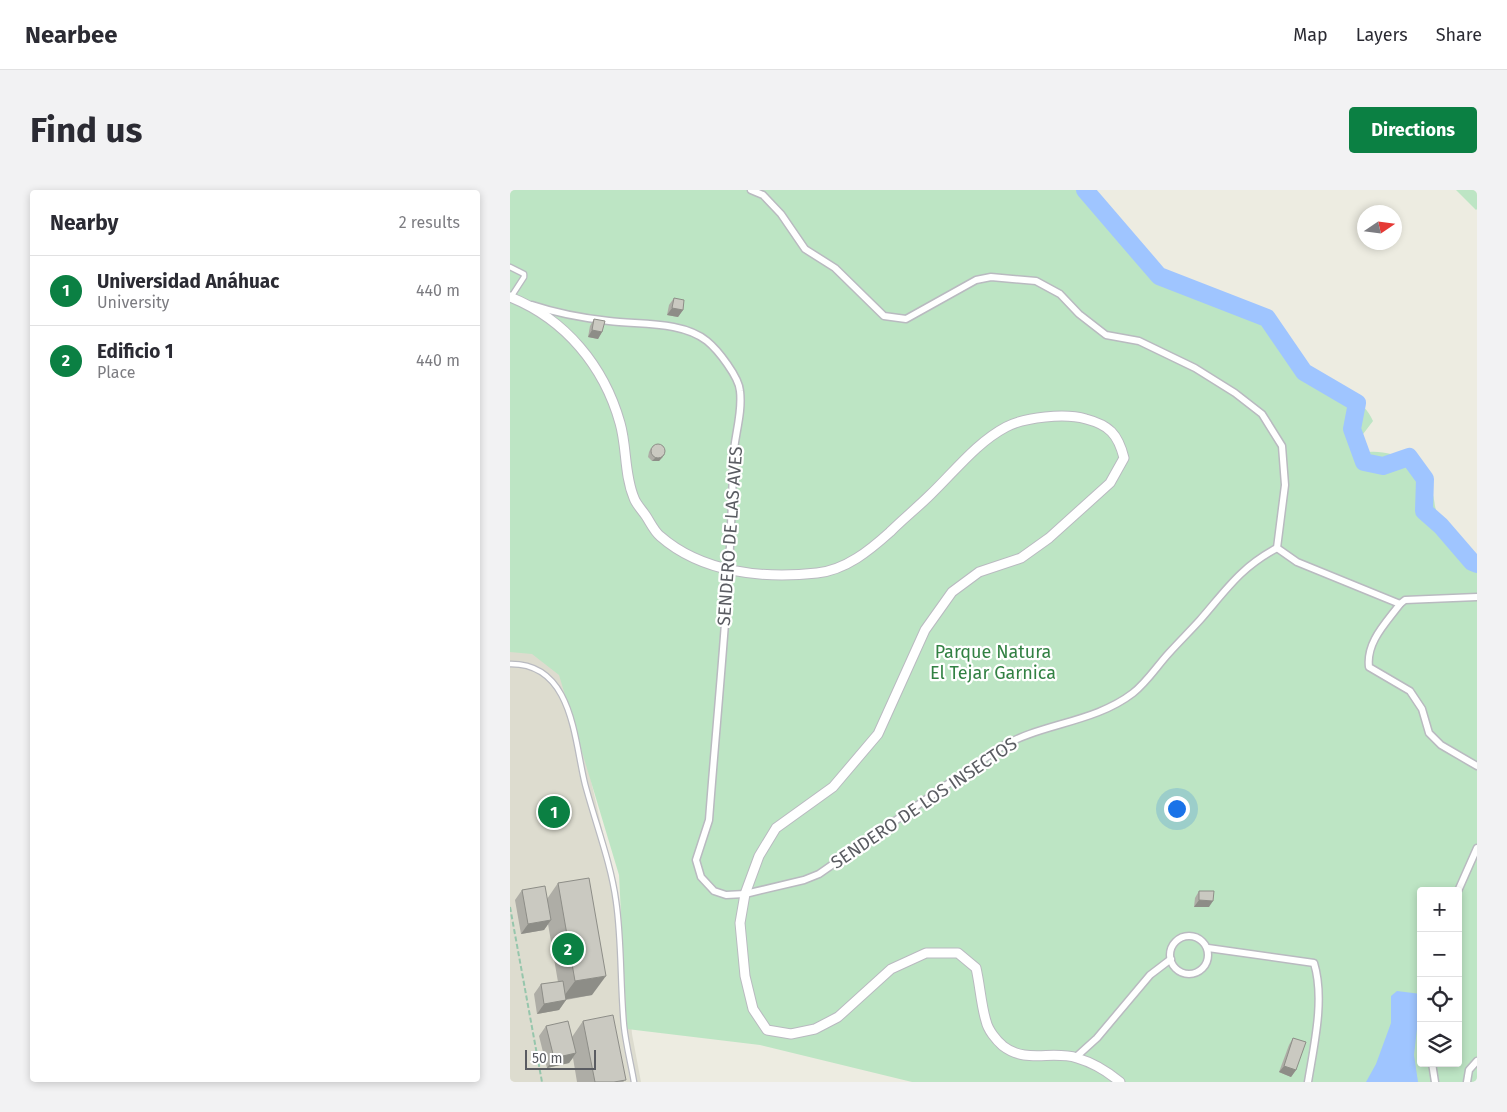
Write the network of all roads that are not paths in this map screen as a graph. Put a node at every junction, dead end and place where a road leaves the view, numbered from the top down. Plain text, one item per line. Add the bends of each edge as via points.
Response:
1 (752, 190) edge
2 (510, 267) edge
3 (510, 297) edge
4 (523, 302) junction
5 (1276, 548) junction
6 (729, 570) junction
7 (1477, 597) edge
8 (1400, 604) junction
9 (510, 664) edge
10 (1477, 766) edge
11 (1477, 848) edge
12 (1460, 887) edge
13 (744, 894) junction
14 (1208, 948) junction
15 (1171, 959) junction
16 (1076, 1057) junction
17 (1477, 1061) edge
18 (1433, 1067) edge
19 (634, 1082) edge
20 (1120, 1082) edge
21 (1308, 1082) edge
22 (1435, 1082) edge
23 (1467, 1082) edge

1 - 5 street via 763,195 805,249 834,268 884,316 906,319 984,278 1036,281 1060,294 1106,335 1139,341 1235,392 1262,414 1282,446 1285,485
2 - 3 lane via 524,277
3 - 4 street
4 - 6 street via 544,313 572,336 601,373 620,424 634,498 659,536 698,560
4 - 6 street, SENDERO DE LAS AVES via 552,312 691,331 708,342 728,366 740,390 733,458
5 - 8 street via 1297,562
5 - 13 street, SENDERO DE LOS INSECTOS via 1238,574 1134,692 1082,719 1021,736 1001,747 820,874
6 - 13 street, SENDERO DE LAS AVES via 709,820 696,860 701,877 714,890 726,895
6 - 13 street via 762,574 819,573 849,563 896,526 970,453 1007,426 1046,416 1080,417 1101,423 1119,439 1124,458 1110,483 1049,538 1021,558 979,572 952,592 925,630 878,734 833,787 776,828 759,856
7 - 8 street via 1405,600
8 - 10 street via 1371,644 1367,656 1369,667 1410,691 1422,709 1429,733 1441,745
9 - 19 lane via 538,670 551,681 566,702 573,723 585,783 616,899 624,1027
11 - 12 street
13 - 16 street via 740,923 745,976 753,1009 767,1030 791,1034 814,1029 838,1016 891,969 926,953 958,954 976,968 986,1022 997,1040 1013,1053 1033,1057
14 - 15 street via 1199,938 1180,937 1171,946
14 - 15 street via 1208,961 1194,974 1176,970
14 - 21 street via 1314,963 1317,1014
15 - 16 street via 1150,975 1104,1031
16 - 20 street via 1102,1068
17 - 23 street via 1469,1070
18 - 22 street

